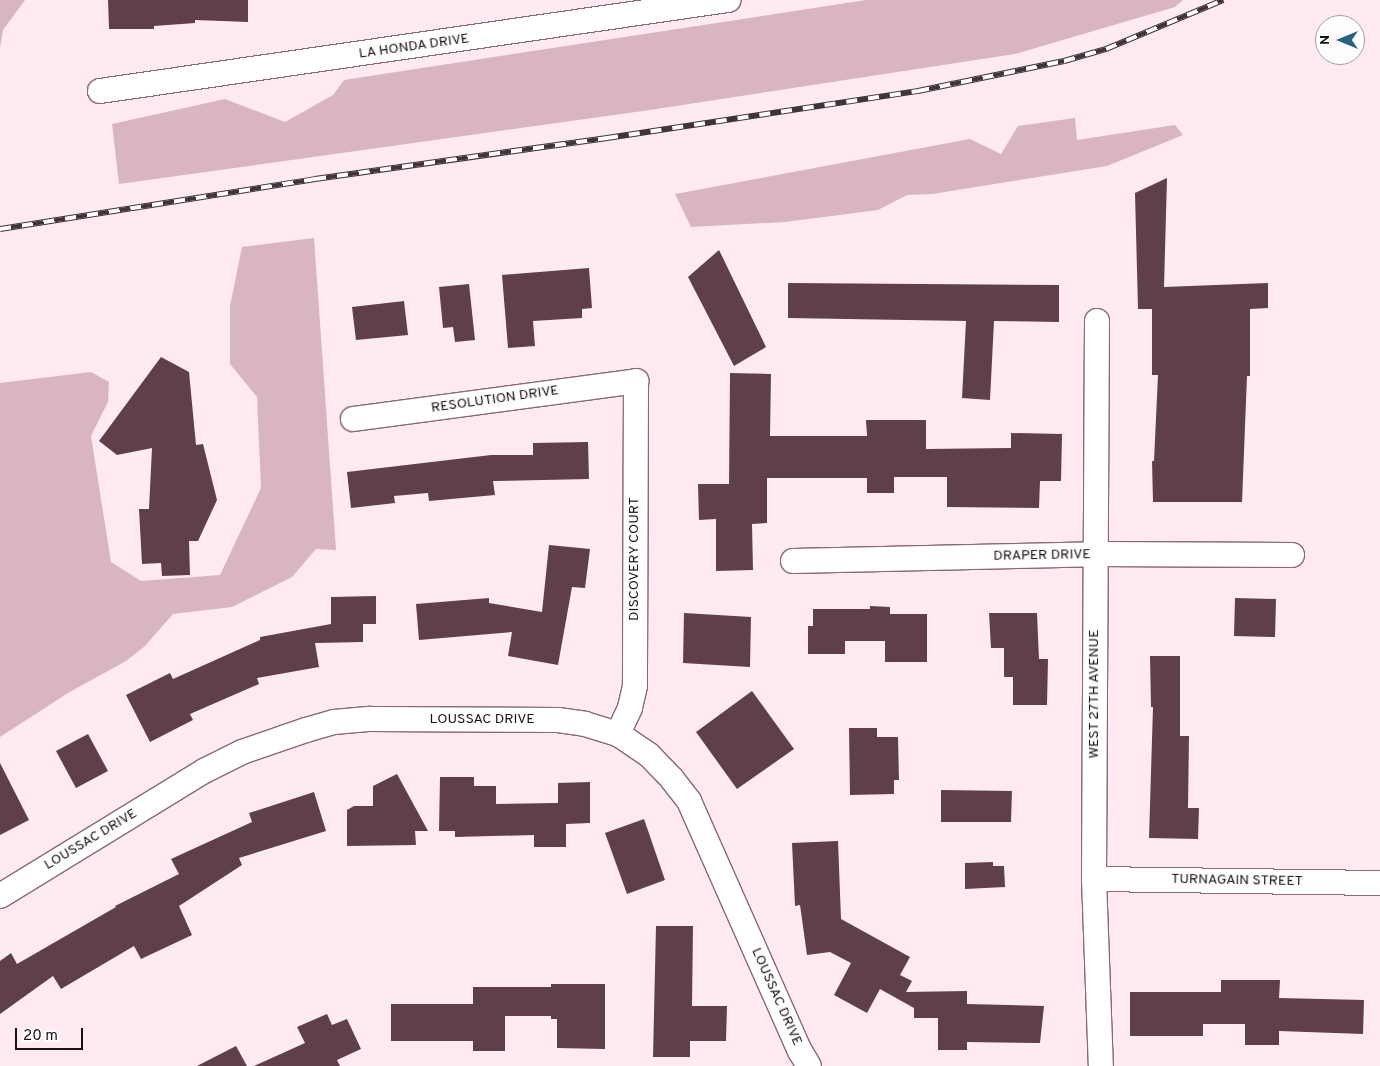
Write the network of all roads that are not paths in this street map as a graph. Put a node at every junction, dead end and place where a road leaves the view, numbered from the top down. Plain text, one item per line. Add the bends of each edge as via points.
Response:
1 (728, 0) edge
2 (100, 91) dead end
3 (1097, 321) dead end
4 (636, 381) joint
5 (353, 419) dead end
6 (1095, 554) junction
7 (1292, 555) dead end
8 (793, 561) dead end
9 (618, 734) junction
10 (1094, 879) junction
11 (1380, 883) edge
12 (0, 896) edge
13 (809, 1066) edge
14 (1101, 1066) edge

1 - 2 street, LA HONDA DRIVE
3 - 6 street, WEST 27TH AVENUE
4 - 5 street, RESOLUTION DRIVE
4 - 9 street, DISCOVERY COURT via 635,686 630,708
6 - 7 street, DRAPER DRIVE
6 - 8 street, DRAPER DRIVE
6 - 10 street, WEST 27TH AVENUE
9 - 12 street, LOUSSAC DRIVE via 558,720 371,719 334,722 242,752 204,771
9 - 13 street, LOUSSAC DRIVE via 649,755 689,801
10 - 11 street, TURNAGAIN STREET
10 - 14 street, WEST 27TH AVENUE

